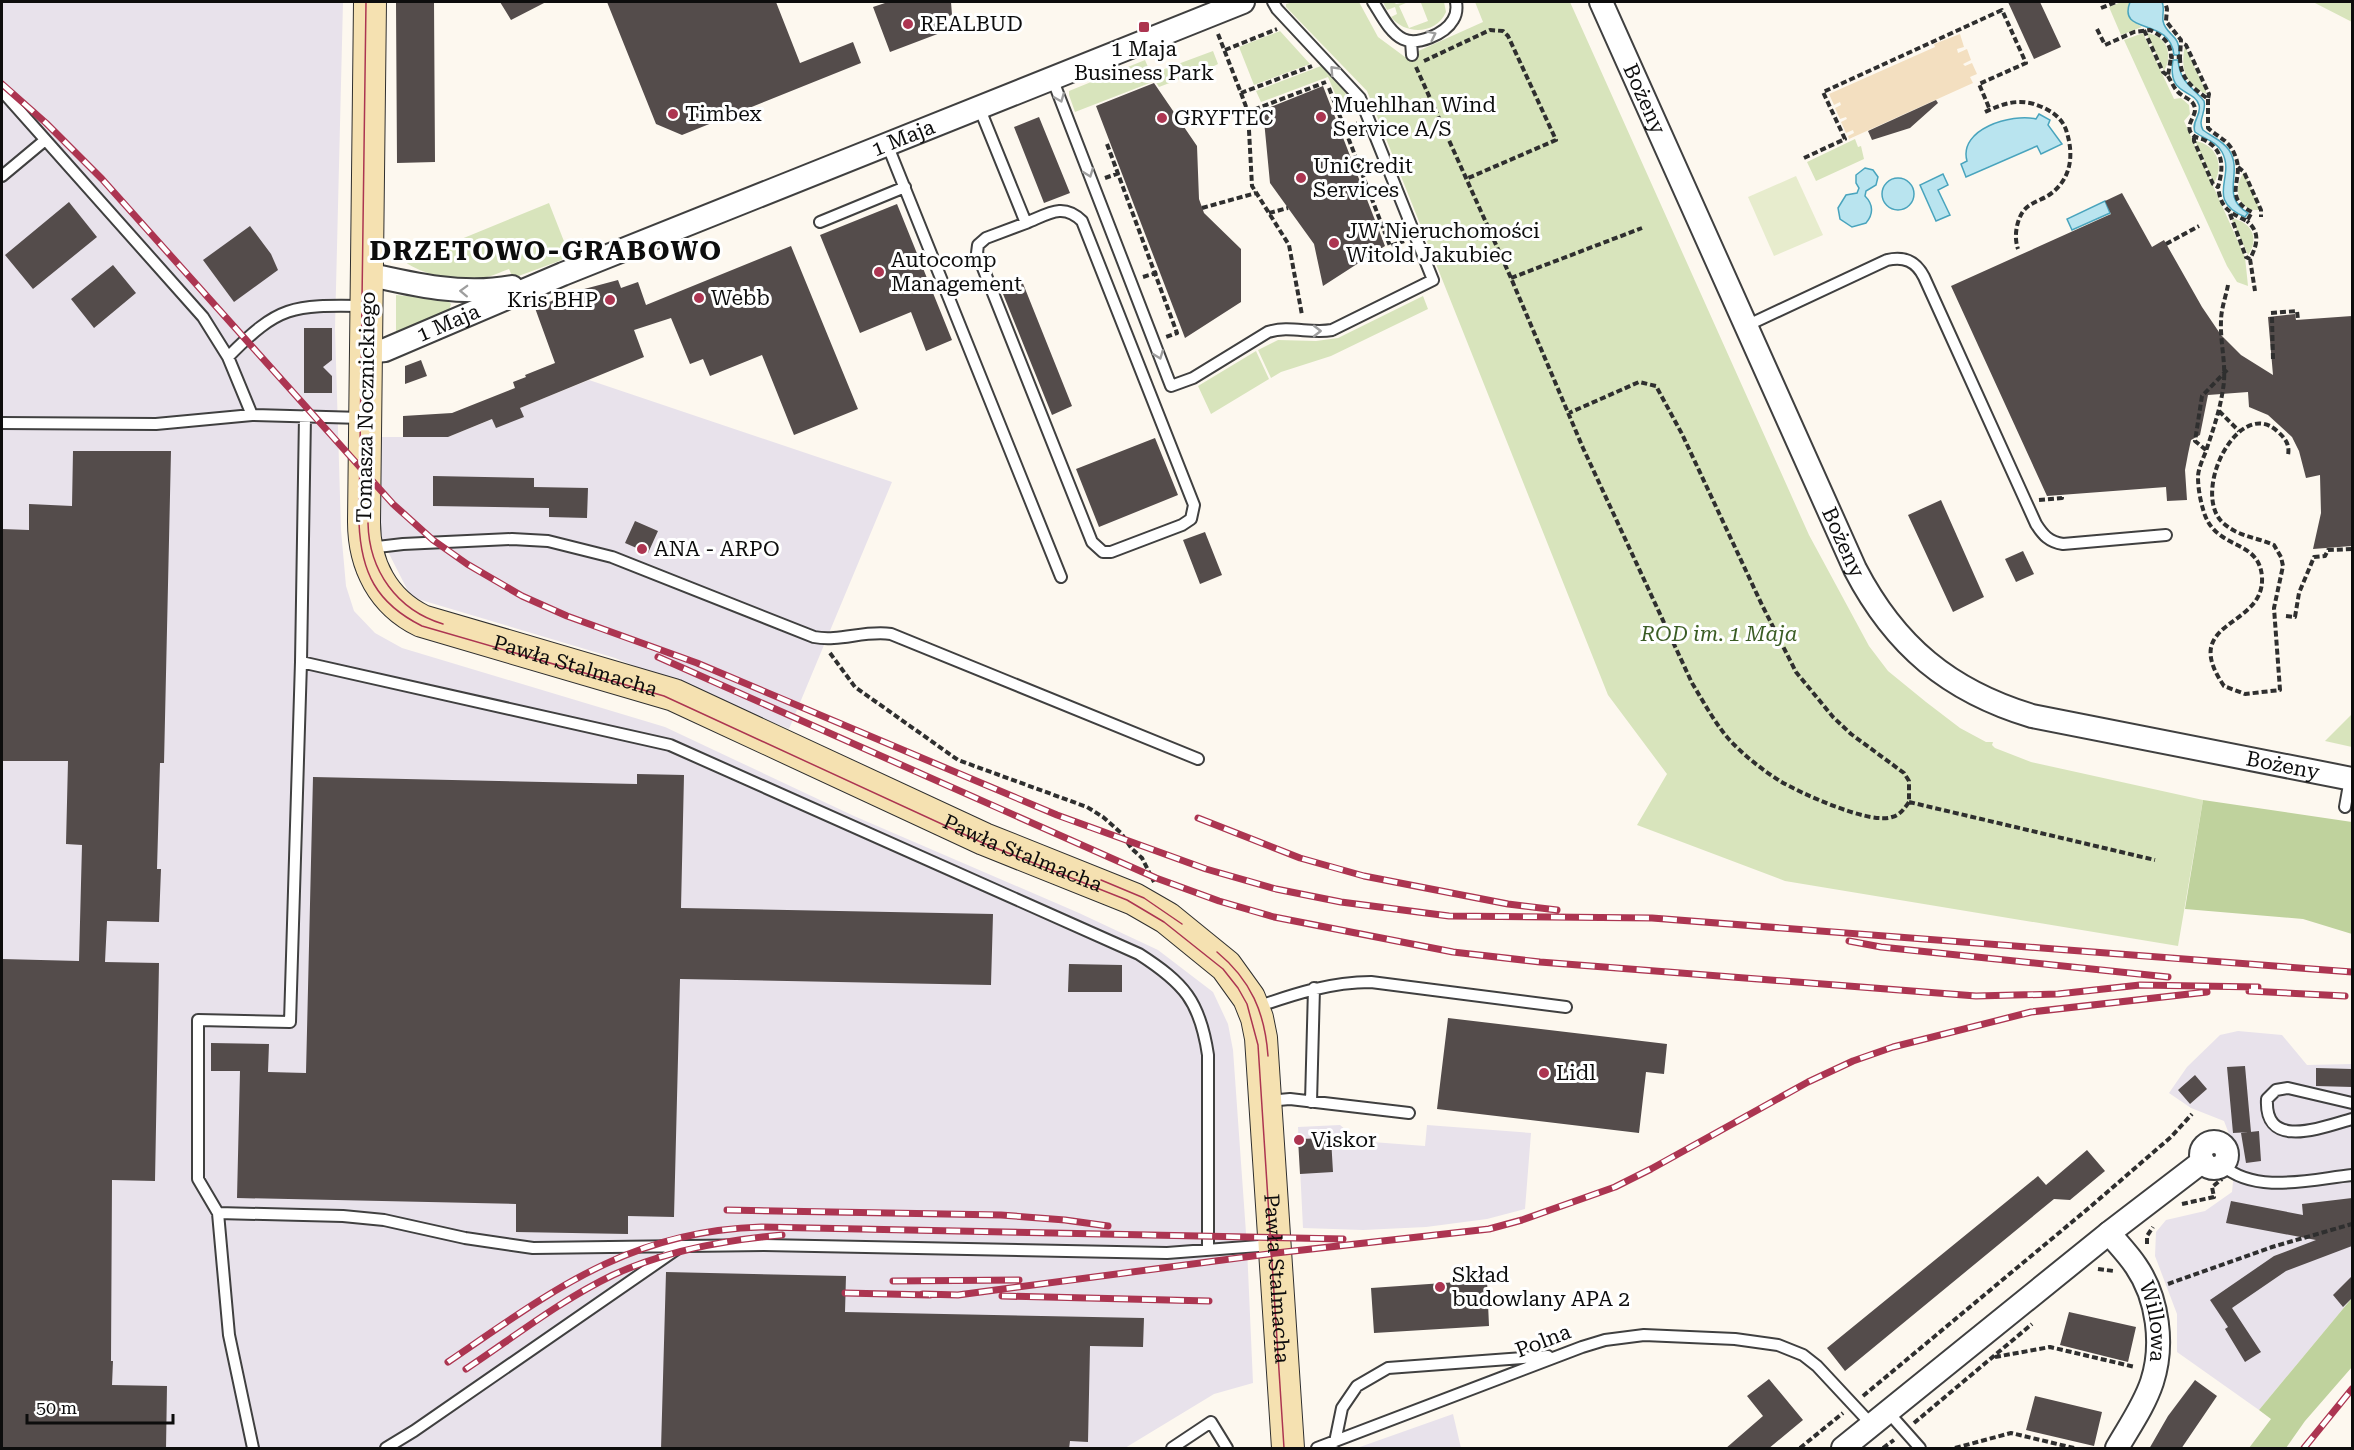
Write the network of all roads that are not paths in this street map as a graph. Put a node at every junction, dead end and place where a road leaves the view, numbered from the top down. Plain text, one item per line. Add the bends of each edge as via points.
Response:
1 (370, 2) edge
2 (1243, 2) edge
3 (1273, 2) edge
4 (1373, 2) edge
5 (1456, 2) edge
6 (1601, 2) edge
7 (1411, 41) junction
8 (1412, 55) dead end
9 (1052, 78) junction
10 (2, 92) edge
11 (979, 107) junction
12 (44, 141) junction
13 (887, 144) junction
14 (2, 176) edge
15 (904, 187) junction
16 (820, 222) dead end
17 (1026, 223) junction
18 (367, 274) junction
19 (563, 274) junction
20 (367, 306) junction
21 (1746, 326) junction
22 (366, 352) junction
23 (228, 357) junction
24 (252, 416) junction
25 (305, 416) junction
26 (365, 417) junction
27 (2, 423) edge
28 (2166, 535) dead end
29 (367, 555) junction
30 (1061, 577) dead end
31 (301, 662) junction
32 (1198, 759) dead end
33 (2351, 779) edge
34 (2345, 807) dead end
35 (1314, 988) junction
36 (1566, 1007) dead end
37 (1253, 1008) junction
38 (1266, 1101) junction
39 (1311, 1102) junction
40 (2352, 1103) edge
41 (1409, 1113) dead end
42 (2352, 1119) edge
43 (2219, 1166) joint
44 (2352, 1174) edge
45 (218, 1213) junction
46 (2109, 1233) junction
47 (1276, 1245) junction
48 (680, 1246) junction
49 (1208, 1250) junction
50 (1560, 1354) junction
51 (1880, 1418) junction
52 (1335, 1442) junction
53 (253, 1449) edge
54 (386, 1449) edge
55 (1172, 1449) edge
56 (1227, 1449) edge
57 (1288, 1449) edge
58 (1317, 1449) edge
59 (1843, 1449) edge
60 (1920, 1449) edge
61 (2117, 1449) edge

1 - 18 street, Tomasza Nocznickiego
2 - 9 street, 1 Maja
9 -> 3 lane via 1171,386 1193,378 1268,332 1332,330 1434,280 1360,98
4 - 7 lane via 1392,31
7 -> 5 lane via 1448,27 1456,15
6 - 21 street, Bożeny
7 - 8 lane
9 - 11 street, 1 Maja
10 - 12 lane
11 - 13 street, 1 Maja
11 - 17 lane
12 - 14 lane
12 - 23 lane via 203,317
13 - 15 lane
13 - 19 street, 1 Maja
15 - 16 lane
15 - 30 lane
17 - 17 lane via 986,238 978,245 977,253 1092,542 1103,552 1110,552 1182,525 1191,519 1194,505 1082,221 1068,211 1058,210
19 -> 18 street, 1 Maja via 512,287 468,291
18 - 20 street, Tomasza Nocznickiego
19 - 22 street, 1 Maja via 390,348
20 - 22 street, Tomasza Nocznickiego
20 - 23 lane via 316,305 282,313 256,329
21 - 28 lane via 1887,260 1896,258 1913,263 1924,277 2042,534 2063,544
21 - 33 street, Bożeny via 1869,595 1896,633 1931,666 1975,695 2032,716
22 - 26 street, Tomasza Nocznickiego
23 - 24 lane
24 - 25 lane
24 - 27 lane via 156,424
25 - 26 lane
25 - 31 lane
26 - 29 street, Tomasza Nocznickiego
29 - 32 lane via 403,544 462,540 548,541 612,556 814,637 830,640 875,631 891,634
29 - 37 street, Pawła Stalmacha via 387,594 404,611 422,621 674,695 984,839 1134,899 1217,957 1238,980
31 - 45 lane via 290,1022 198,1020 198,1179
31 - 49 lane via 670,745 1139,954 1158,966 1188,994 1205,1033
33 - 34 lane
35 - 36 lane via 1371,982
35 - 37 lane
35 - 39 lane
37 - 38 street, Pawła Stalmacha via 1262,1044
38 - 39 lane
38 - 47 street, Pawła Stalmacha
39 - 41 lane
40 - 42 lane via 2288,1088 2276,1090 2267,1099 2266,1110 2271,1122 2281,1130 2300,1131
43 - 44 lane via 2250,1180 2273,1182
43 - 46 street
45 - 48 lane via 384,1220 533,1248
45 - 53 lane via 229,1335
46 - 51 street
46 - 61 street, Willowa via 2143,1278 2158,1331 2152,1383
47 - 49 lane
47 - 57 street, Pawła Stalmacha
48 - 49 lane via 1167,1253
48 - 54 lane
50 - 51 lane, Polna via 1605,1340 1644,1335 1763,1341 1790,1350 1817,1366
50 - 52 lane, Polna
50 - 52 lane via 1388,1368 1357,1386 1342,1408
51 - 59 street
51 - 60 lane, Polna via 1905,1431
52 - 58 lane, Polna
55 - 56 lane via 1211,1422

